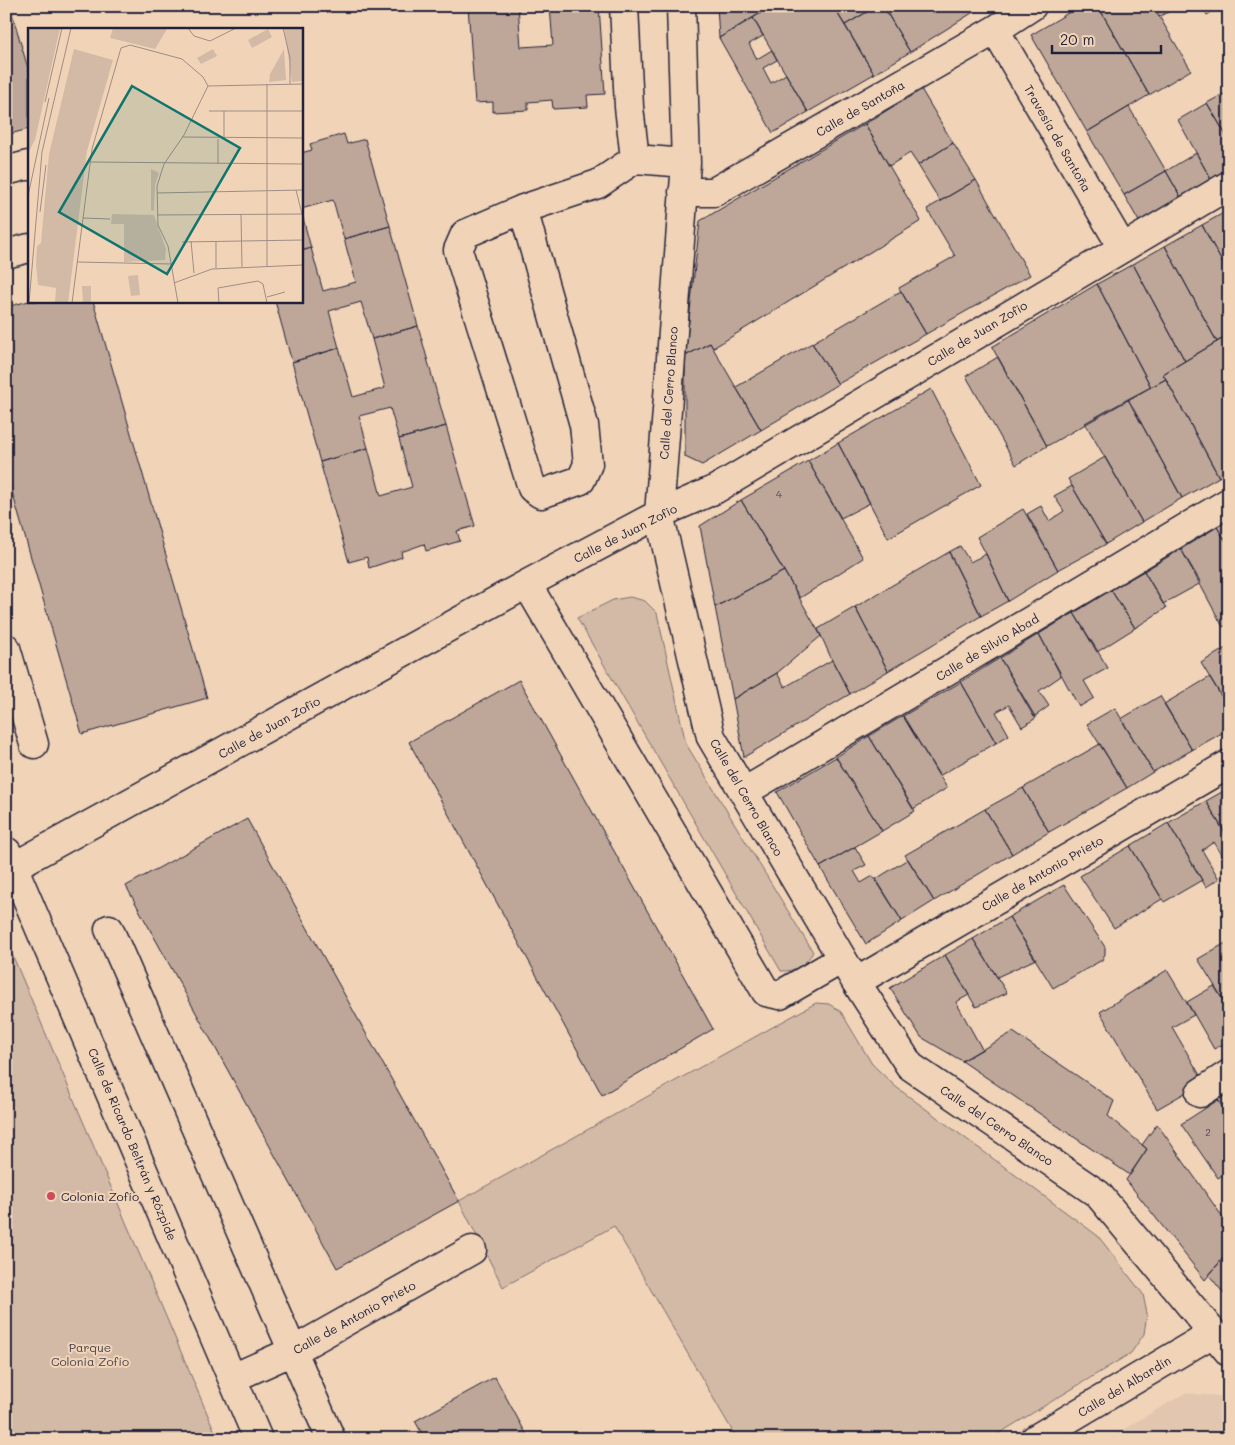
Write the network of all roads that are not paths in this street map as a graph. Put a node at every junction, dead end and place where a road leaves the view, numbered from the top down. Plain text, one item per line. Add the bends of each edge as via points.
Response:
1 (624, 6) edge
2 (681, 6) edge
3 (1032, 6) edge
4 (995, 30) junction
5 (636, 159) junction
6 (686, 163) junction
7 (28, 164) edge
8 (6, 171) edge
9 (1229, 185) edge
10 (683, 192) junction
11 (523, 209) junction
12 (1122, 247) junction
13 (28, 248) edge
14 (6, 254) edge
15 (1229, 502) edge
16 (659, 514) junction
17 (526, 584) junction
18 (6, 648) edge
19 (34, 744) dead end
20 (1229, 764) edge
21 (744, 792) junction
22 (10, 858) edge
23 (109, 929) dead end
24 (842, 959) junction
25 (856, 982) junction
26 (1229, 1074) edge
27 (1200, 1093) dead end
28 (472, 1250) dead end
29 (1221, 1343) edge
30 (293, 1351) junction
31 (233, 1378) junction
32 (258, 1439) edge
33 (331, 1439) edge
34 (1035, 1439) edge

1 - 5 street via 629,107
2 - 6 street, Calle del Cerro Blanco
3 - 4 street, Calle de Santoña
4 - 10 street, Calle de Santoña via 714,192
4 - 12 street, Travesía de Santoña
5 - 6 street
5 - 11 street via 598,184
6 - 10 street, Calle del Cerro Blanco
7 - 8 street
9 - 12 street, Calle de Juan Zofio
10 - 16 street, Calle del Cerro Blanco
11 - 11 street via 464,234 458,250 532,488 541,494 581,480 588,464 584,425
12 - 16 street, Calle de Juan Zofio via 716,489
13 - 14 street
15 - 21 street, Calle de Silvio Abad
16 - 17 street, Calle de Juan Zofio
16 - 21 street, Calle del Cerro Blanco via 712,737
17 - 22 street, Calle de Juan Zofio
17 - 24 street via 766,992 780,995
18 - 19 street
20 - 25 street, Calle de Antonio Prieto
21 - 24 street, Calle del Cerro Blanco
22 - 31 street, Calle de Ricardo Beltrán y Rózpide
23 - 30 street
24 - 25 street, Calle del Cerro Blanco
25 - 29 street, Calle del Cerro Blanco via 910,1066 1098,1194
26 - 27 street
28 - 30 street, Calle de Antonio Prieto
29 - 34 street, Calle del Albardín
30 - 31 street, Calle de Antonio Prieto
30 - 33 street
31 - 32 street, Calle de Ricardo Beltrán y Rózpide

